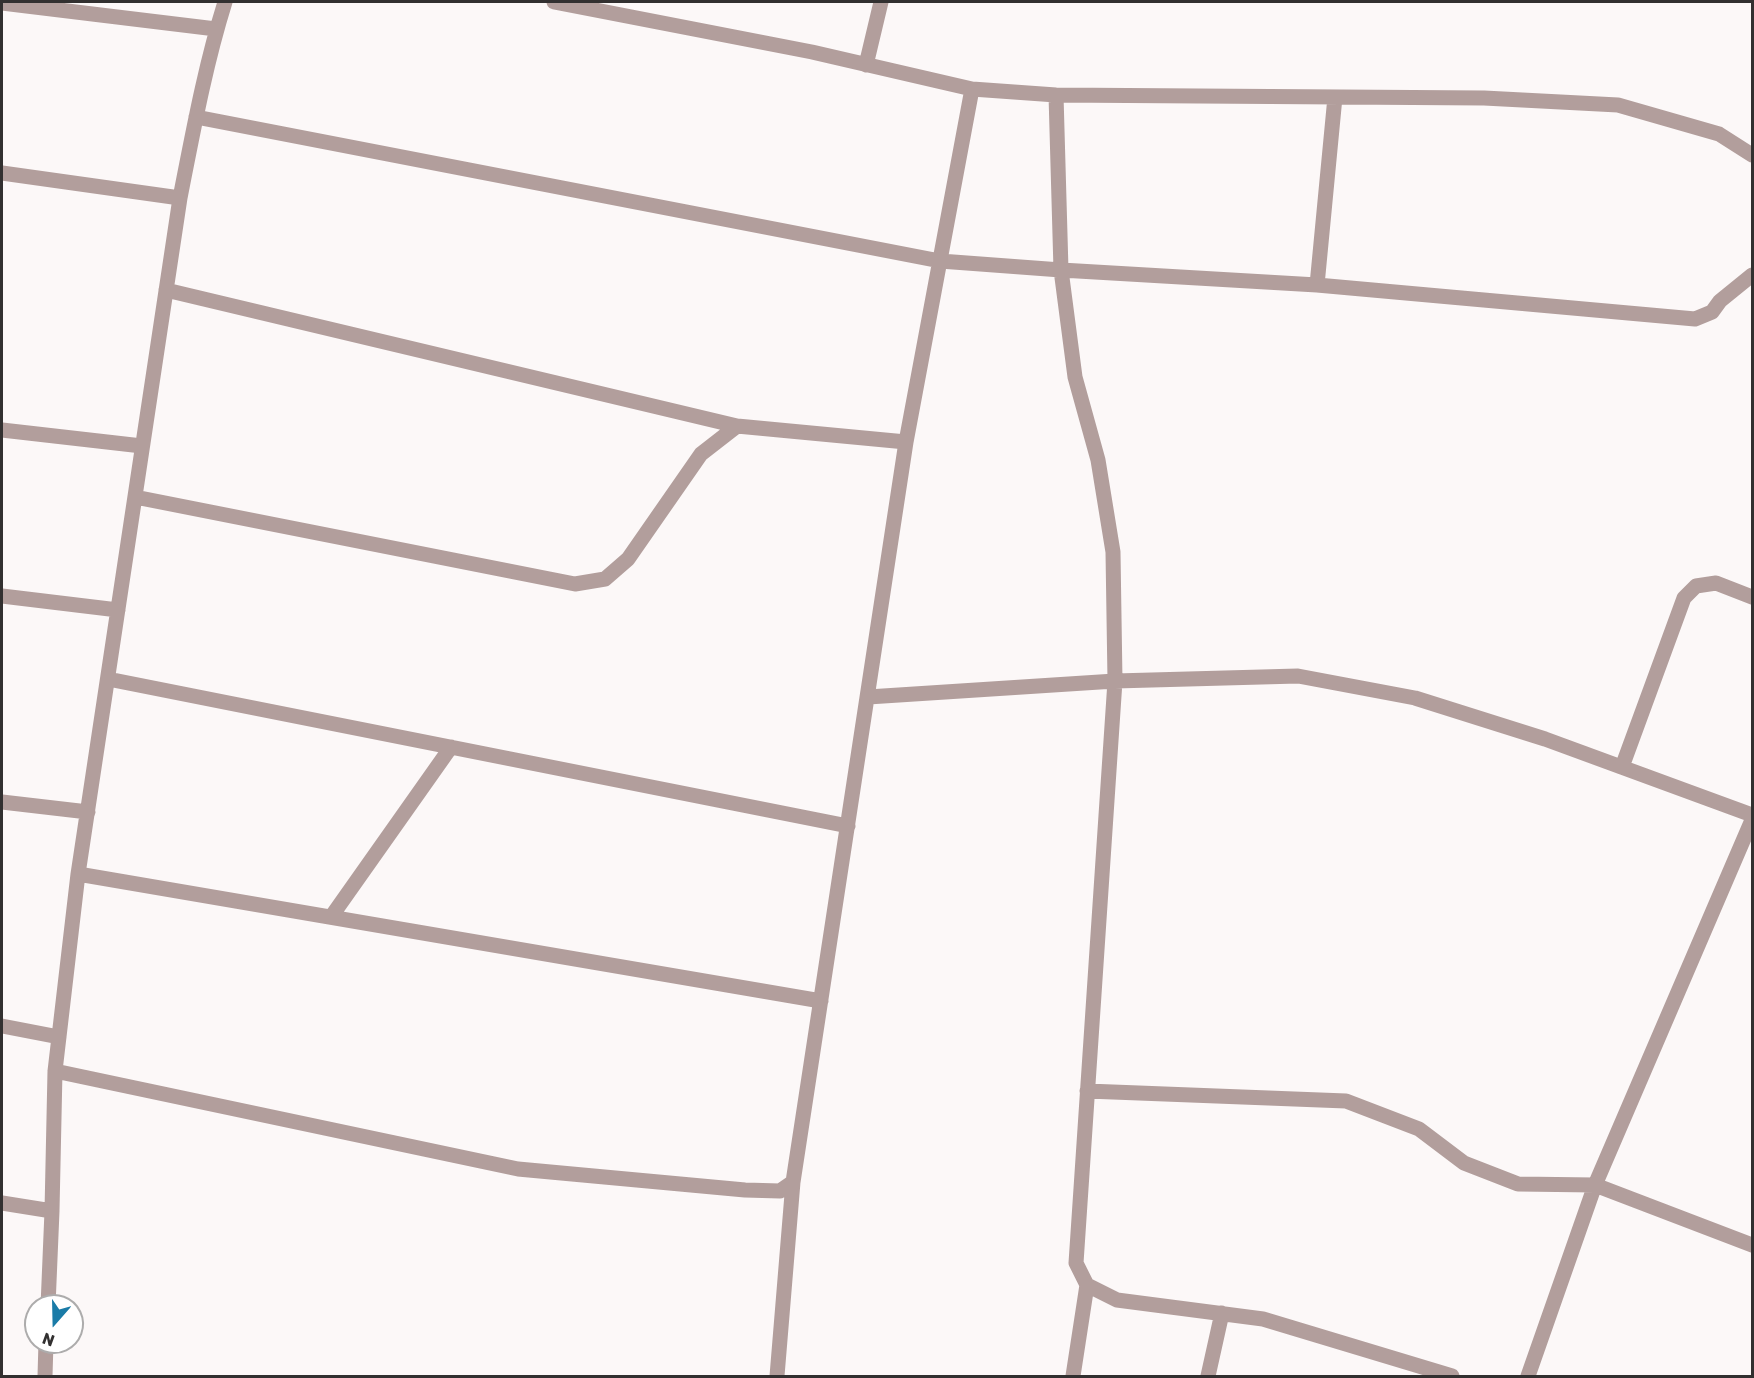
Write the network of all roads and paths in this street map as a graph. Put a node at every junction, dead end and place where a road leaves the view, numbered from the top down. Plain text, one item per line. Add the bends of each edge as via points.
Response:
1 (225, 2) edge
2 (554, 2) edge
3 (881, 2) edge
4 (2, 3) edge
5 (64, 6) edge
6 (216, 29) junction
7 (866, 65) junction
8 (972, 89) junction
9 (1056, 95) junction
10 (1335, 97) junction
11 (196, 117) junction
12 (1752, 155) edge
13 (2, 173) edge
14 (180, 198) junction
15 (940, 261) junction
16 (1060, 270) junction
17 (1752, 275) edge
18 (1317, 285) junction
19 (166, 290) junction
20 (737, 426) junction
21 (2, 430) edge
22 (906, 442) junction
23 (142, 447) junction
24 (135, 497) junction
25 (2, 596) edge
26 (1752, 597) edge
27 (118, 610) junction
28 (108, 680) junction
29 (1115, 681) junction
30 (868, 697) junction
31 (451, 747) junction
32 (1622, 767) junction
33 (2, 802) edge
34 (88, 812) junction
35 (1752, 815) edge
36 (1752, 820) edge
37 (848, 826) junction
38 (78, 874) junction
39 (330, 917) junction
40 (820, 1001) junction
41 (2, 1026) edge
42 (59, 1037) junction
43 (55, 1071) junction
44 (1088, 1091) junction
45 (793, 1182) junction
46 (1595, 1185) junction
47 (2, 1203) edge
48 (52, 1211) junction
49 (1752, 1245) edge
50 (1087, 1285) junction
51 (49, 1294) edge
52 (1222, 1313) junction
53 (46, 1354) edge
54 (45, 1377) edge
55 (777, 1377) edge
56 (1073, 1377) edge
57 (1208, 1377) edge
58 (1452, 1377) edge
59 (1528, 1377) edge

1 - 6 street
2 - 7 street
3 - 7 street
4 - 5 street
5 - 6 street
6 - 11 street
7 - 8 street
8 - 9 street
8 - 15 street
9 - 10 street
9 - 16 street
10 - 12 street via 1484,98 1618,105 1719,134
10 - 18 street
11 - 14 street
11 - 15 street
13 - 14 street
14 - 19 street
15 - 16 street
15 - 22 street
16 - 18 street
16 - 29 street via 1075,377 1098,460 1113,552
17 - 18 street via 1712,312 1695,319
19 - 20 street
19 - 23 street
20 - 22 street
20 - 24 street via 701,454 628,559 605,579 574,584
21 - 23 street
22 - 30 street
23 - 24 street
24 - 27 street
25 - 27 street
26 - 32 street via 1716,583 1696,586 1684,598
27 - 28 street
28 - 31 street
28 - 34 street
29 - 30 street
29 - 32 street via 1298,676 1415,698
29 - 44 street
30 - 37 street
31 - 37 street
31 - 39 street
32 - 35 street
33 - 34 street
34 - 38 street
36 - 46 street
37 - 40 street
38 - 39 street
38 - 42 street
39 - 40 street
40 - 45 street
41 - 42 street
42 - 43 street
43 - 45 street via 518,1169 745,1190 780,1191
43 - 48 street
44 - 46 street via 1346,1101 1419,1129 1464,1163 1518,1184
44 - 50 street via 1076,1263
45 - 55 street
46 - 49 street
46 - 59 street
47 - 48 street
48 - 51 street
50 - 52 street via 1117,1300
50 - 56 street
52 - 57 street
52 - 58 street via 1263,1318
53 - 54 street

